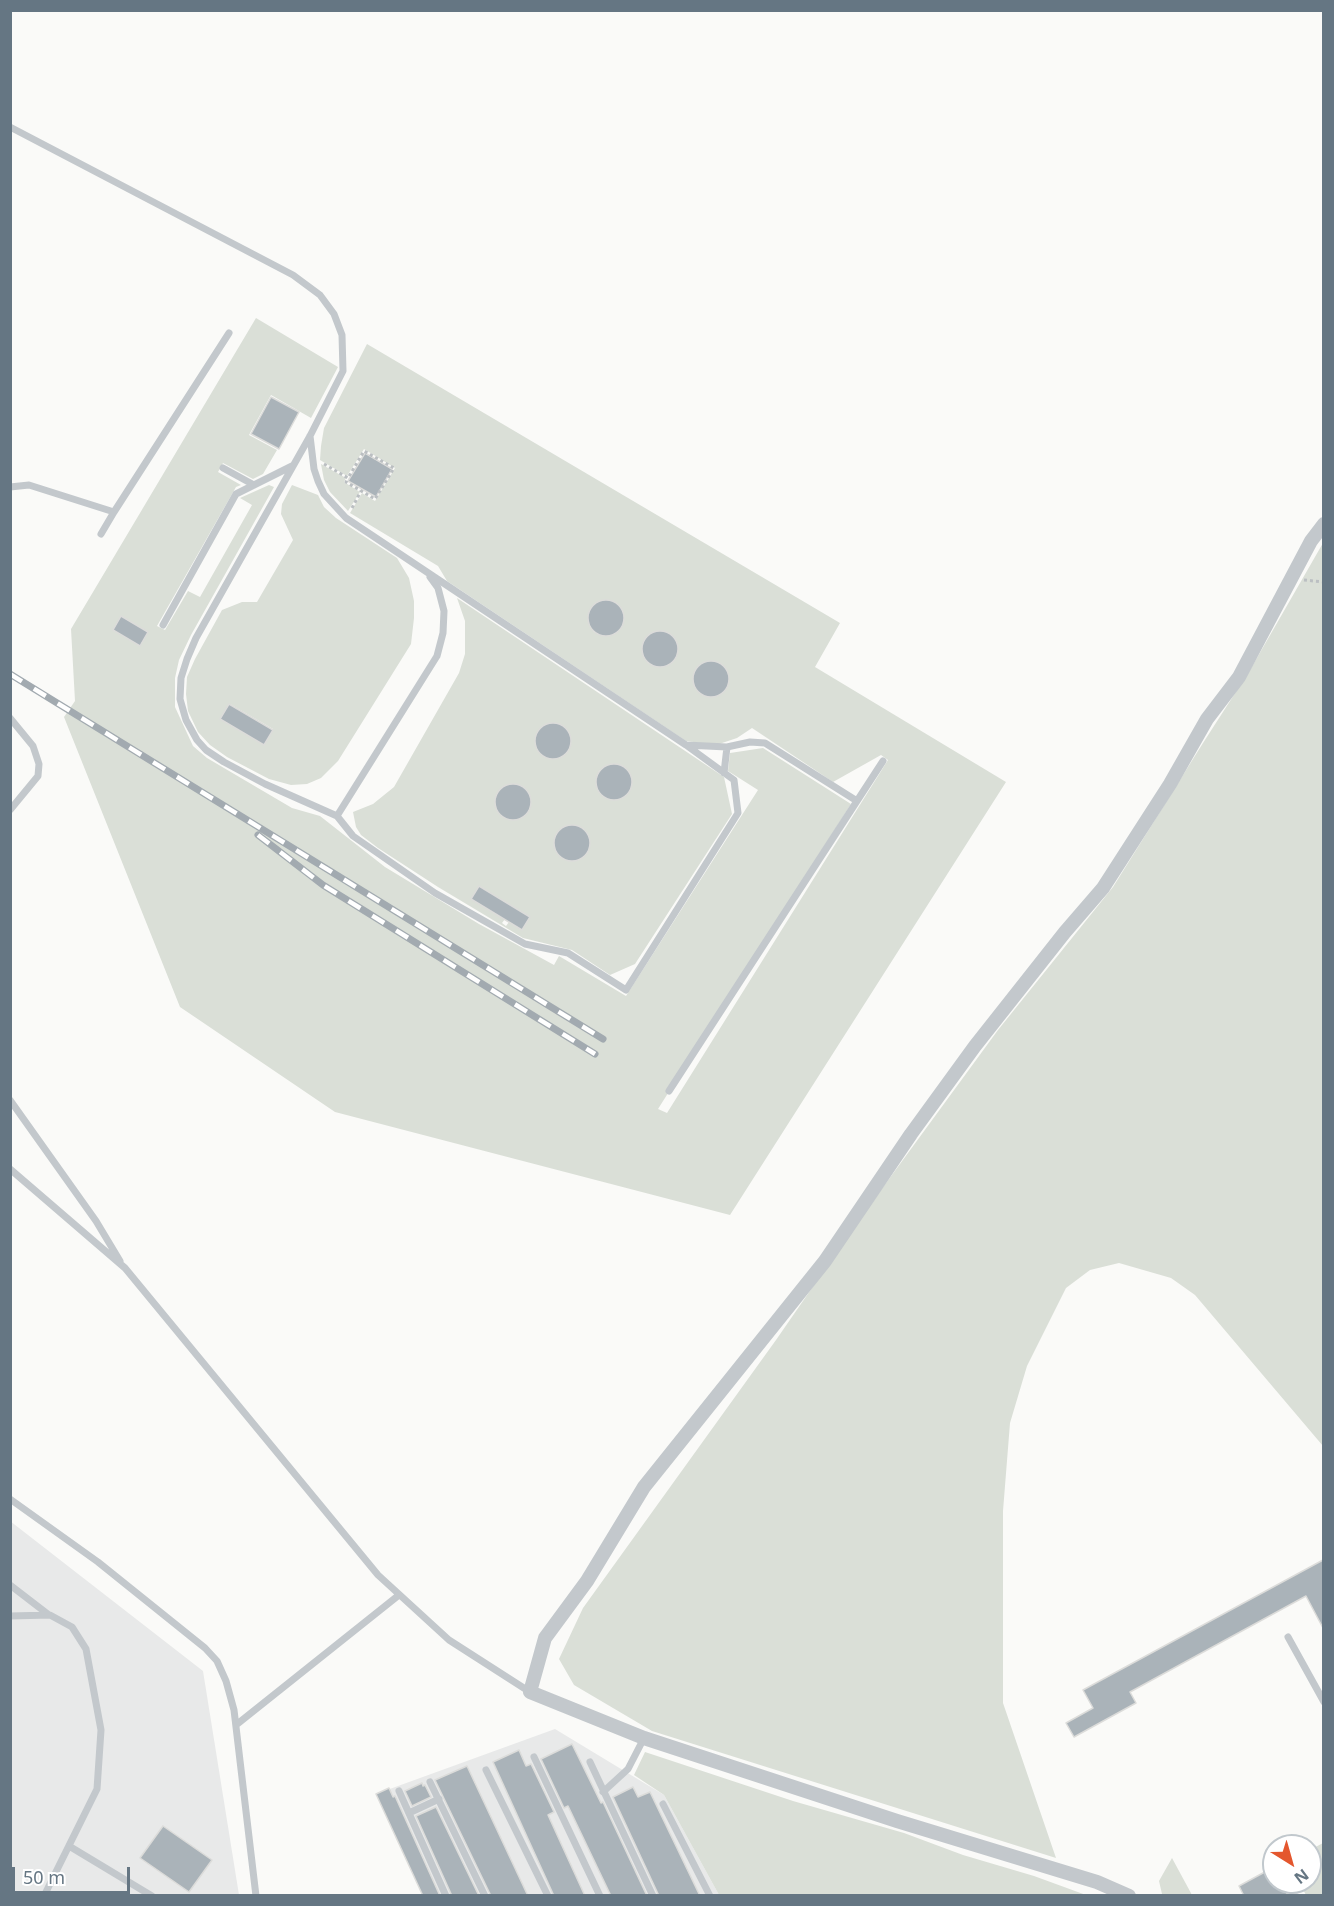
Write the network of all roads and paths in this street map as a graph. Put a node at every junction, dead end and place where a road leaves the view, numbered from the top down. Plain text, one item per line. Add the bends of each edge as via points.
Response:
1 (10, 127) edge
2 (229, 333) dead end
3 (310, 436) junction
4 (312, 457) junction
5 (292, 466) junction
6 (223, 468) dead end
7 (348, 478) junction
8 (254, 485) junction
9 (10, 487) edge
10 (362, 491) junction
11 (114, 512) junction
12 (346, 518) junction
13 (1323, 524) edge
14 (101, 534) dead end
15 (424, 571) junction
16 (163, 625) dead end
17 (10, 718) edge
18 (686, 745) junction
19 (727, 747) junction
20 (883, 761) dead end
21 (724, 773) junction
22 (857, 801) junction
23 (10, 810) edge
24 (337, 816) junction
25 (669, 1091) dead end
26 (10, 1100) edge
27 (10, 1169) edge
28 (125, 1268) junction
29 (10, 1499) edge
30 (10, 1585) edge
31 (399, 1595) junction
32 (50, 1615) junction
33 (10, 1616) edge
34 (1288, 1637) dead end
35 (530, 1692) junction
36 (1323, 1702) edge
37 (236, 1725) junction
38 (644, 1738) junction
39 (534, 1757) dead end
40 (590, 1762) dead end
41 (486, 1770) dead end
42 (430, 1782) dead end
43 (399, 1791) dead end
44 (603, 1792) junction
45 (439, 1799) junction
46 (663, 1804) dead end
47 (409, 1813) junction
48 (69, 1846) junction
49 (44, 1896) edge
50 (152, 1896) edge
51 (256, 1896) edge
52 (446, 1896) edge
53 (485, 1896) edge
54 (548, 1896) edge
55 (600, 1896) edge
56 (653, 1896) edge
57 (710, 1896) edge
58 (1129, 1896) edge

1 - 3 lane via 292,276 320,296 334,314 342,335 344,369
2 - 11 lane
3 - 4 lane
3 - 5 lane
4 - 7 path
4 - 12 lane via 324,494
5 - 8 lane
5 - 24 lane via 196,638 183,669 180,699 190,729 206,750 265,784
6 - 8 lane
7 - 10 path via 346,482
7 - 10 path via 364,451 394,468 375,499
8 - 16 lane via 236,494
9 - 11 lane via 29,485
10 - 12 path
11 - 14 lane
12 - 15 lane
13 - 35 street via 1239,677 1207,718 1103,888 975,1046 825,1261 644,1487 587,1581 545,1638
15 - 18 lane
15 - 24 lane via 438,588 444,611 437,656
17 - 23 lane via 33,746 39,764 38,776
18 - 19 lane
18 - 21 lane
19 - 21 lane
19 - 22 lane via 765,743
20 - 22 lane
21 - 24 lane via 734,780 738,813 626,990 568,953 525,944 435,893 353,836
22 - 25 lane
26 - 28 lane
27 - 28 lane
28 - 31 lane via 363,1558
29 - 37 lane via 98,1562 205,1648 226,1681
30 - 32 lane
31 - 35 lane via 449,1641
31 - 37 lane
32 - 33 lane
32 - 48 lane via 72,1627 86,1649 101,1730 97,1789
34 - 36 lane
35 - 38 street
37 - 51 lane
38 - 44 lane via 628,1769
38 - 58 street via 1097,1882
39 - 55 lane
40 - 44 lane
41 - 54 lane
42 - 45 lane
43 - 47 lane
44 - 56 lane
45 - 47 lane
45 - 53 lane
46 - 57 lane
47 - 52 lane
48 - 49 lane
48 - 50 lane

